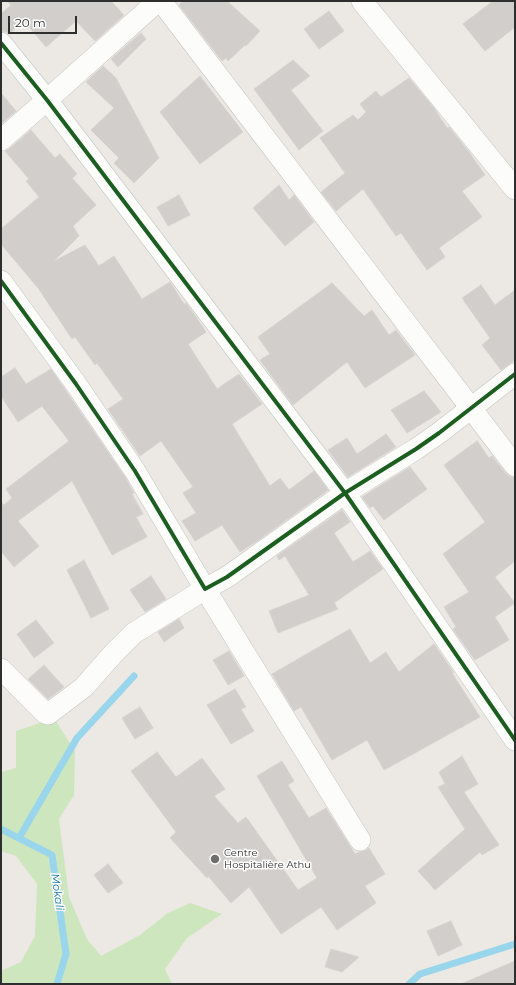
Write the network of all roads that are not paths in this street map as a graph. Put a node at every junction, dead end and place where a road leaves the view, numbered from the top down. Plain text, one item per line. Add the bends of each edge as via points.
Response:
1 (159, 1) edge
2 (362, 1) edge
3 (1, 43) edge
4 (47, 100) junction
5 (1, 140) edge
6 (515, 189) edge
7 (1, 281) edge
8 (515, 374) edge
9 (470, 409) junction
10 (515, 466) edge
11 (345, 493) junction
12 (206, 589) junction
13 (1, 669) edge
14 (515, 740) edge
15 (360, 840) dead end

1 - 4 street
1 - 9 street
2 - 6 street
3 - 4 street
4 - 5 street
4 - 11 street
7 - 12 street via 135,471
8 - 9 street
9 - 10 street
9 - 11 street via 416,449
11 - 12 street
11 - 14 street
12 - 13 street via 134,634 84,687 48,714
12 - 15 street

